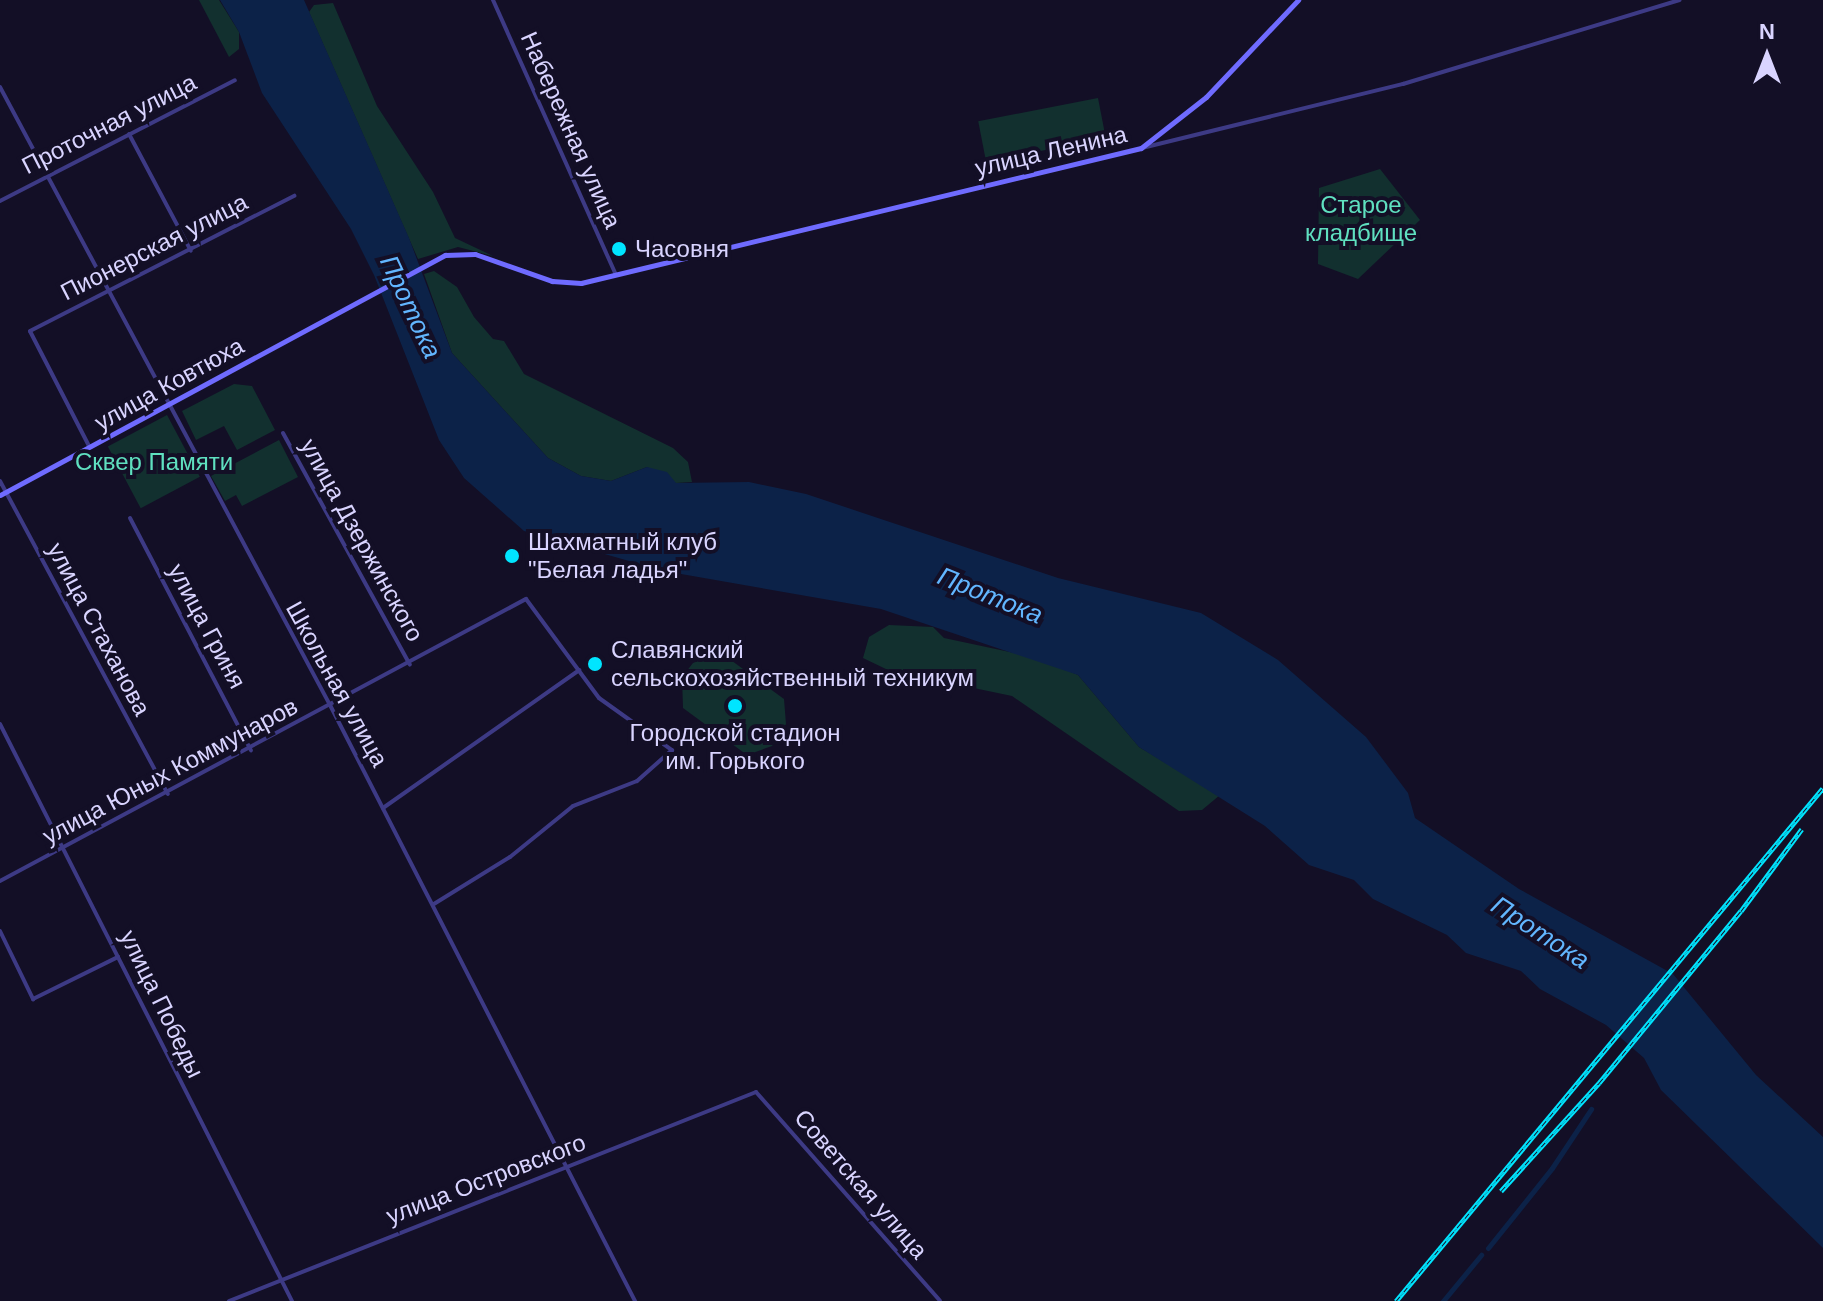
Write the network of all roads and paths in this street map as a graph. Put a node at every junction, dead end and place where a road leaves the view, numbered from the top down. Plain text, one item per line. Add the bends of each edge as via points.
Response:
1 (493, 0) edge
2 (1298, 0) edge
3 (1680, 0) edge
4 (235, 80) dead end
5 (0, 87) edge
6 (129, 134) junction
7 (1160, 136) junction
8 (1161, 144) junction
9 (1141, 148) junction
10 (46, 175) junction
11 (294, 196) dead end
12 (0, 201) edge
13 (191, 251) junction
14 (429, 262) joint
15 (616, 275) junction
16 (107, 290) junction
17 (168, 404) junction
18 (283, 433) dead end
19 (90, 447) junction
20 (0, 481) edge
21 (3, 494) edge
22 (130, 518) dead end
23 (410, 665) junction
24 (579, 670) junction
25 (330, 705) junction
26 (0, 724) edge
27 (251, 750) junction
28 (168, 794) junction
29 (383, 808) junction
30 (65, 848) junction
31 (0, 881) edge
32 (434, 904) junction
33 (0, 931) edge
34 (118, 957) junction
35 (756, 1092) joint
36 (569, 1168) junction
37 (281, 1278) junction
38 (229, 1301) edge
39 (292, 1301) edge
40 (635, 1301) edge
41 (940, 1301) edge

1 - 15 street, Набережная улица
2 - 7 main road via 1206,97
3 - 8 street, улица Ленина via 1403,84
4 - 6 street, Проточная улица
5 - 10 street, Школьная улица
6 - 10 street, Проточная улица
6 - 13 street
7 - 8 street
7 - 9 main road
8 - 9 street, улица Ленина
9 - 15 main road, улица Ленина
10 - 12 street, Проточная улица
10 - 16 street, Школьная улица
11 - 13 street, Пионерская улица
13 - 16 street, Пионерская улица
14 - 15 main road, улица Ленина via 457,253 475,254 571,284
14 - 17 main road, улица Ковтюха
16 - 17 street, Школьная улица
16 - 19 street, Пионерская улица via 30,331
17 - 19 main road, улица Ковтюха
17 - 25 street, Школьная улица
18 - 23 street, улица Дзержинского
19 - 21 main road, улица Ковтюха
20 - 21 street, улица Стаханова
21 - 28 street, улица Стаханова
22 - 27 street, улица Гриня
23 - 24 street, улица Юных Коммунаров via 526,599
23 - 25 street, улица Юных Коммунаров
24 - 29 street
24 - 32 street via 599,698 672,750 637,781 573,806 510,857
25 - 27 street, улица Юных Коммунаров
25 - 29 street, Школьная улица
26 - 30 street, улица Победы
27 - 28 street, улица Юных Коммунаров
28 - 30 street, улица Юных Коммунаров
29 - 32 street, Школьная улица
30 - 31 street, улица Юных Коммунаров
30 - 34 street, улица Победы
32 - 36 street, Школьная улица
33 - 34 street via 33,999
34 - 37 street, улица Победы
35 - 36 street, улица Островского
35 - 41 street, Советская улица
36 - 37 street, улица Островского
36 - 40 street, Школьная улица
37 - 38 street, улица Островского
37 - 39 street, улица Победы

